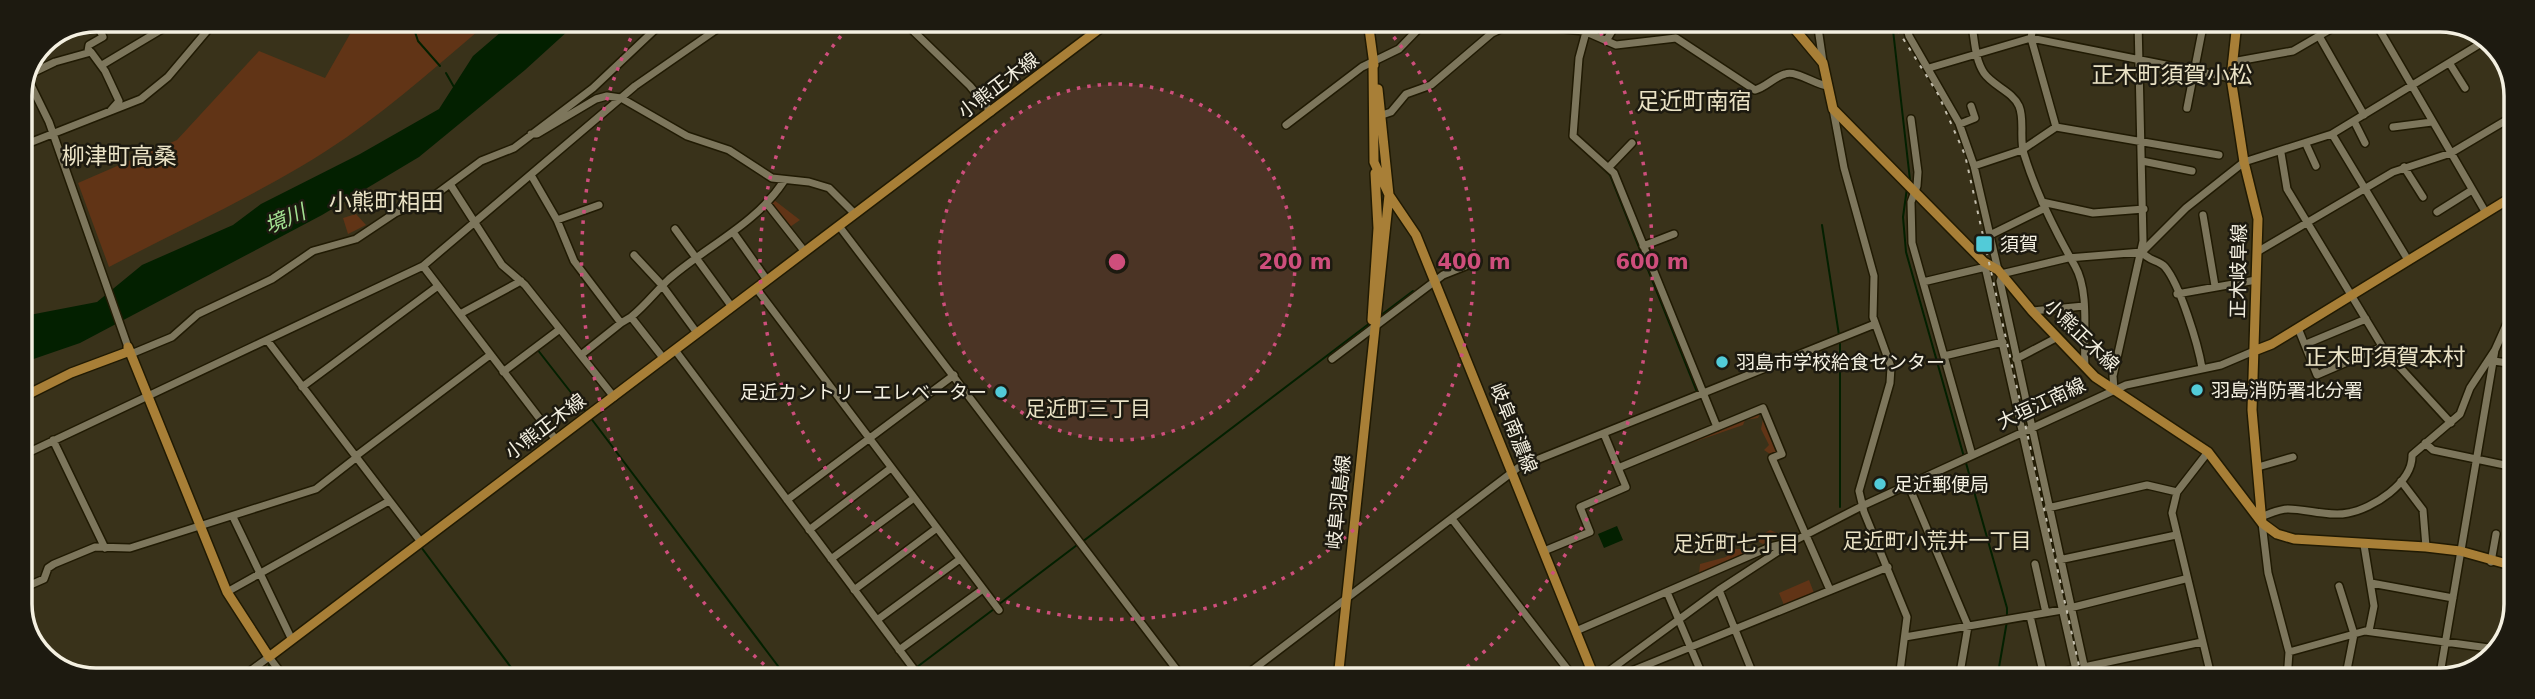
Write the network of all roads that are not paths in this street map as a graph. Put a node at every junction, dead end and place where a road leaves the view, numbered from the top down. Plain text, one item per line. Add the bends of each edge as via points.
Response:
1 (101, 32) edge
2 (157, 32) edge
3 (206, 32) edge
4 (651, 32) edge
5 (713, 32) edge
6 (914, 32) edge
7 (1095, 32) edge
8 (1369, 32) edge
9 (1416, 32) edge
10 (1495, 32) edge
11 (1586, 32) joint
12 (1611, 32) edge
13 (1797, 32) edge
14 (1819, 32) edge
15 (1908, 32) edge
16 (1973, 32) edge
17 (2032, 32) edge
18 (2139, 32) edge
19 (2202, 32) edge
20 (2236, 32) edge
21 (2326, 32) edge
22 (2380, 32) edge
23 (2319, 36) junction
24 (2031, 38) junction
25 (1606, 41) junction
26 (2480, 45) edge
27 (88, 51) junction
28 (1976, 53) junction
29 (2140, 60) junction
30 (1373, 62) junction
31 (2232, 62) junction
32 (1823, 63) junction
33 (2450, 64) junction
34 (102, 65) junction
35 (1929, 68) junction
36 (2194, 71) junction
37 (36, 72) edge
38 (2231, 78) junction
39 (1828, 86) junction
40 (2411, 88) junction
41 (2465, 88) dead end
42 (33, 89) edge
43 (621, 99) junction
44 (1970, 106) dead end
45 (2188, 108) dead end
46 (1833, 109) junction
47 (991, 112) junction
48 (1382, 115) junction
49 (2364, 115) junction
50 (99, 118) junction
51 (1911, 120) dead end
52 (2354, 121) junction
53 (2432, 122) junction
54 (2503, 122) edge
55 (1960, 124) junction
56 (1286, 125) dead end
57 (2056, 127) junction
58 (2393, 127) dead end
59 (530, 134) junction
60 (2332, 134) junction
61 (54, 139) junction
62 (2141, 139) junction
63 (1632, 143) dead end
64 (2365, 143) dead end
65 (32, 144) edge
66 (2306, 144) junction
67 (2022, 150) junction
68 (2281, 153) junction
69 (2451, 153) junction
70 (2219, 155) dead end
71 (2142, 161) junction
72 (1374, 162) junction
73 (2245, 162) junction
74 (1974, 166) junction
75 (2316, 166) dead end
76 (1609, 167) junction
77 (2404, 167) junction
78 (2192, 171) dead end
79 (531, 175) junction
80 (784, 181) junction
81 (450, 184) junction
82 (1910, 186) junction
83 (2364, 188) junction
84 (2472, 190) junction
85 (1390, 195) junction
86 (2423, 197) dead end
87 (2503, 202) edge
88 (599, 205) dead end
89 (768, 205) junction
90 (2043, 205) junction
91 (2144, 209) junction
92 (2437, 212) dead end
93 (2486, 213) junction
94 (855, 214) junction
95 (2203, 215) dead end
96 (474, 220) junction
97 (557, 220) junction
98 (2307, 223) junction
99 (839, 226) junction
100 (675, 229) dead end
101 (733, 232) junction
102 (1674, 234) dead end
103 (1990, 235) junction
104 (1643, 246) junction
105 (805, 252) junction
106 (2142, 252) junction
107 (2257, 252) junction
108 (634, 255) dead end
109 (2068, 258) junction
110 (696, 260) junction
111 (2408, 260) junction
112 (1478, 261) dead end
113 (1985, 265) junction
114 (424, 266) junction
115 (2000, 273) junction
116 (767, 280) junction
117 (2256, 280) junction
118 (521, 281) junction
119 (1435, 282) junction
120 (1923, 282) junction
121 (438, 286) junction
122 (2215, 286) junction
123 (662, 287) junction
124 (756, 288) junction
125 (2177, 294) junction
126 (2351, 294) junction
127 (2084, 306) junction
128 (732, 307) junction
129 (2032, 311) junction
130 (460, 314) junction
131 (631, 317) junction
132 (2366, 319) junction
133 (621, 323) junction
134 (1875, 324) junction
135 (1373, 328) junction
136 (2298, 328) junction
137 (560, 329) junction
138 (2503, 331) edge
139 (697, 333) junction
140 (2056, 338) junction
141 (267, 340) junction
142 (2003, 342) junction
143 (2306, 344) junction
144 (2382, 347) junction
145 (675, 350) junction
146 (2495, 350) junction
147 (130, 351) junction
148 (2254, 351) junction
149 (490, 355) junction
150 (581, 355) junction
151 (1944, 356) junction
152 (664, 359) junction
153 (1332, 359) dead end
154 (2016, 359) junction
155 (2494, 361) junction
156 (2504, 362) edge
157 (2085, 368) junction
158 (2202, 368) junction
159 (503, 372) junction
160 (954, 375) junction
161 (302, 387) junction
162 (2114, 390) junction
163 (32, 392) edge
164 (1703, 393) junction
165 (149, 396) junction
166 (614, 397) junction
167 (2451, 423) junction
168 (1717, 427) junction
169 (2027, 429) junction
170 (1604, 433) junction
171 (869, 439) junction
172 (52, 440) junction
173 (555, 440) junction
174 (2425, 443) junction
175 (32, 450) edge
176 (2208, 452) junction
177 (1972, 455) junction
178 (356, 457) junction
179 (2294, 457) dead end
180 (2477, 459) junction
181 (2504, 465) edge
182 (2258, 467) junction
183 (891, 468) junction
184 (1618, 468) junction
185 (1514, 473) junction
186 (2401, 481) junction
187 (1908, 484) junction
188 (2177, 492) junction
189 (914, 498) junction
190 (787, 500) junction
191 (389, 501) junction
192 (1862, 506) junction
193 (2048, 508) junction
194 (233, 517) junction
195 (1452, 519) junction
196 (2262, 519) junction
197 (199, 526) junction
198 (937, 528) junction
199 (809, 530) junction
200 (1807, 534) junction
201 (2496, 534) dead end
202 (2176, 535) junction
203 (1794, 541) junction
204 (421, 542) junction
205 (2364, 545) junction
206 (2426, 547) junction
207 (105, 548) junction
208 (1544, 551) junction
209 (2460, 551) junction
210 (831, 559) junction
211 (960, 559) junction
212 (2059, 560) junction
213 (2491, 562) junction
214 (2035, 564) dead end
215 (2504, 564) edge
216 (1888, 567) junction
217 (258, 574) junction
218 (2185, 579) junction
219 (2371, 583) junction
220 (32, 584) edge
221 (2339, 586) dead end
222 (983, 589) junction
223 (854, 590) junction
224 (1719, 590) junction
225 (1830, 590) junction
226 (227, 592) junction
227 (1667, 592) junction
228 (2453, 598) junction
229 (1347, 599) junction
230 (2066, 609) junction
231 (999, 610) dead end
232 (2046, 613) junction
233 (2030, 616) junction
234 (1680, 618) junction
235 (877, 620) junction
236 (1968, 626) junction
237 (1576, 631) junction
238 (1735, 631) junction
239 (2369, 631) junction
240 (2354, 634) junction
241 (1905, 637) junction
242 (292, 640) junction
243 (2446, 641) junction
244 (2202, 642) junction
245 (2486, 647) edge
246 (1691, 649) junction
247 (899, 650) junction
248 (2288, 652) junction
249 (270, 657) junction
250 (255, 668) edge
251 (278, 668) edge
252 (913, 668) edge
253 (1174, 668) edge
254 (1255, 668) edge
255 (1339, 668) edge
256 (1567, 668) edge
257 (1593, 668) edge
258 (1613, 668) edge
259 (1641, 668) edge
260 (1699, 668) edge
261 (1750, 668) edge
262 (1901, 668) edge
263 (1961, 668) edge
264 (2042, 668) edge
265 (2080, 668) joint
266 (2209, 668) edge
267 (2287, 668) edge
268 (2347, 668) edge
269 (2442, 668) edge

1 - 27 street via 103,37 89,45
2 - 34 street
3 - 50 street via 150,91
4 - 59 street via 593,88
5 - 43 street
6 - 47 street
7 - 47 main road, 小熊正木線
8 - 30 main road, 岐阜南濃線
9 - 30 street via 1399,50
10 - 48 street via 1430,85 1406,94 1391,112
11 - 25 street
11 - 76 street via 1579,58 1573,136
12 - 25 street
13 - 32 main road
14 - 32 street
15 - 35 street
16 - 28 street
17 - 24 street
18 - 29 street
19 - 36 street
20 - 31 main road, 正木岐阜線
21 - 23 street
22 - 40 street
23 - 31 street via 2293,51
23 - 49 street
24 - 28 street
24 - 29 street
24 - 57 street
25 - 39 street via 1616,45 1676,38 1755,90 1793,73
26 - 33 street
27 - 34 street
27 - 37 street
28 - 35 street
28 - 67 street via 1985,75 2020,108
29 - 36 street
29 - 62 street
30 - 48 main road, 岐阜南濃線
30 - 56 street
30 - 72 main road, 岐阜南濃線
31 - 38 main road, 正木岐阜線
32 - 39 main road
33 - 40 street
33 - 41 street
34 - 50 street via 119,104
35 - 55 street
36 - 38 street
36 - 45 street
38 - 73 main road, 正木岐阜線
39 - 46 main road
40 - 49 street
40 - 53 street
42 - 61 street
43 - 59 street via 596,99
43 - 79 street
43 - 80 street
44 - 55 street via 1975,118
46 - 82 main road, 小熊正木線
46 - 134 street via 1874,275
47 - 94 main road, 小熊正木線
48 - 85 main road, 岐阜南濃線
49 - 52 street
50 - 61 street
51 - 82 street via 1917,167
52 - 60 street
52 - 64 street
53 - 58 street
53 - 69 street
54 - 69 street
55 - 74 street
57 - 62 street
57 - 67 street
59 - 81 street
60 - 66 street
60 - 83 street
61 - 65 street
61 - 147 street
62 - 70 street
62 - 71 street
63 - 76 street
66 - 68 street
66 - 75 street
67 - 74 street
67 - 90 street
68 - 73 street
68 - 98 street via 2287,189
69 - 77 street
69 - 84 street
71 - 78 street
71 - 91 street
72 - 85 main road, 岐阜南濃線
72 - 135 main road, 岐阜羽島線
73 - 106 street via 2186,208
73 - 107 main road, 正木岐阜線 via 2258,219
74 - 103 street
76 - 104 street
77 - 83 street
77 - 86 street
79 - 96 street
79 - 97 street
80 - 89 street
80 - 94 street via 829,188
81 - 96 street
81 - 147 street via 356,239 313,251 272,279 198,314 172,337
82 - 113 main road, 小熊正木線
82 - 120 street via 1912,243
83 - 98 street
83 - 111 street
84 - 92 street
84 - 93 street
85 - 119 main road, 岐阜南濃線 via 1416,234
85 - 135 main road, 岐阜羽島線
87 - 93 main road, 大垣江南線
88 - 97 street
89 - 101 street
89 - 105 street
90 - 91 street via 2093,213
90 - 103 street
90 - 109 street
91 - 106 street
93 - 111 main road, 大垣江南線
94 - 99 main road, 小熊正木線
95 - 122 street
96 - 114 street
96 - 118 street via 502,265
97 - 133 street via 574,261
98 - 107 street
98 - 126 street
99 - 105 main road, 小熊正木線
99 - 160 street
100 - 110 street
101 - 110 street
101 - 116 street
102 - 104 street
103 - 115 street
104 - 164 street
105 - 116 main road, 小熊正木線
106 - 109 street
106 - 125 street via 2165,267
106 - 162 street via 2113,376
107 - 117 main road, 正木岐阜線
108 - 123 street
109 - 115 street
109 - 127 street via 2076,266
110 - 123 street
110 - 128 street
111 - 126 main road, 大垣江南線
112 - 119 street
113 - 115 main road, 小熊正木線
113 - 120 street
113 - 142 street
114 - 121 street
114 - 141 street
115 - 129 main road, 小熊正木線
115 - 154 street
116 - 124 main road, 小熊正木線
117 - 122 street
117 - 148 main road, 正木岐阜線
118 - 130 street
118 - 137 street
119 - 135 street
119 - 185 main road, 岐阜南濃線
120 - 151 street
121 - 130 street
121 - 161 street
122 - 125 street
123 - 131 street
123 - 139 street
124 - 128 main road, 小熊正木線
124 - 171 street
125 - 158 street via 2195,334
126 - 132 street
126 - 136 main road, 大垣江南線
127 - 129 street
127 - 157 street
128 - 139 main road, 小熊正木線
129 - 140 main road, 小熊正木線
130 - 149 street
131 - 133 street
131 - 152 street
132 - 143 street
132 - 144 street
133 - 150 street
134 - 164 street
134 - 192 street via 1892,375 1860,480
135 - 153 street
135 - 229 main road, 岐阜羽島線
136 - 143 street
136 - 148 main road, 大垣江南線
137 - 150 street
137 - 159 street
138 - 146 street
139 - 145 main road, 小熊正木線
140 - 154 street
140 - 157 main road, 小熊正木線
141 - 161 street
141 - 165 street
142 - 151 street
142 - 169 street
143 - 144 street via 2317,375
144 - 167 street
145 - 152 main road, 小熊正木線
145 - 190 street
146 - 155 street
146 - 167 street
147 - 163 main road
147 - 165 main road
148 - 158 street, 大垣江南線
148 - 182 main road, 正木岐阜線 via 2252,410
149 - 159 street
149 - 178 street
150 - 166 street
151 - 177 street
152 - 166 main road, 小熊正木線
154 - 169 street
155 - 156 street
155 - 180 street
157 - 162 main road, 小熊正木線
158 - 162 street, 大垣江南線
159 - 173 street
160 - 171 street
160 - 253 street
161 - 178 street
162 - 169 street, 大垣江南線
162 - 176 main road, 小熊正木線
164 - 168 street
164 - 170 street
165 - 172 street
165 - 197 main road
166 - 173 main road, 小熊正木線
167 - 174 street
168 - 184 street
168 - 200 street via 1763,408 1782,453 1772,458
169 - 177 street, 大垣江南線
169 - 193 street
169 - 230 street
170 - 184 street
170 - 185 street
171 - 183 street
171 - 190 street
172 - 175 street
172 - 207 street
173 - 204 main road, 小熊正木線
174 - 180 street via 2432,450
174 - 186 street via 2412,455
176 - 188 street
176 - 196 main road, 小熊正木線
177 - 187 street, 大垣江南線
178 - 191 street
178 - 194 street via 316,489
179 - 182 street
180 - 181 street
180 - 209 street
182 - 196 main road, 正木岐阜線
183 - 189 street
183 - 199 street
184 - 208 street via 1626,487 1580,507 1590,532
185 - 195 street
185 - 208 main road, 岐阜南濃線
186 - 196 street via 2380,499 2346,514 2285,509
186 - 206 street via 2423,510
187 - 192 street, 大垣江南線
187 - 236 street
188 - 193 street via 2147,485
188 - 202 street via 2172,513
189 - 198 street
189 - 210 street
190 - 199 street
191 - 204 street
191 - 217 street
192 - 200 street, 大垣江南線
192 - 216 street
193 - 212 street
194 - 197 street
194 - 217 street
195 - 229 street
195 - 256 street
196 - 205 main road, 小熊正木線 via 2277,534 2294,539
196 - 248 street via 2268,573
197 - 207 street via 130,548
197 - 226 main road
198 - 211 street
198 - 223 street
199 - 210 street
200 - 203 street, 大垣江南線
200 - 225 street
201 - 213 street
202 - 212 street
202 - 218 street
203 - 224 street, 大垣江南線
203 - 227 street
204 - 242 main road, 小熊正木線
205 - 206 main road, 小熊正木線
205 - 219 street
206 - 209 main road, 小熊正木線
207 - 220 street via 95,547 54,564 44,579
208 - 237 main road, 岐阜南濃線
209 - 213 main road, 小熊正木線
209 - 228 street
210 - 223 street
211 - 222 street
211 - 235 street
212 - 230 street
213 - 215 main road, 小熊正木線
214 - 232 street
216 - 225 street
216 - 241 street via 1907,617
217 - 226 street
217 - 242 street
218 - 230 street
218 - 244 street
219 - 228 street
219 - 239 street via 2374,607
221 - 240 street
222 - 231 street
222 - 247 street
223 - 235 street
224 - 234 street, 大垣江南線
224 - 238 street
225 - 238 street
226 - 249 main road
227 - 234 street
227 - 237 street
228 - 243 street
229 - 254 street
229 - 255 main road, 岐阜羽島線
230 - 232 street
230 - 265 street
232 - 233 street
233 - 236 street
233 - 264 street
234 - 246 street
234 - 258 street, 大垣江南線
235 - 247 street
236 - 241 street
236 - 263 street
237 - 257 main road, 岐阜南濃線
238 - 246 street
238 - 261 street
239 - 240 street
239 - 243 street
240 - 248 street
240 - 268 street
241 - 262 street
242 - 249 main road, 小熊正木線
243 - 245 street
243 - 269 street
244 - 265 street
244 - 266 street
246 - 259 street
246 - 260 street
247 - 252 street
248 - 267 street
249 - 250 street
249 - 251 street

